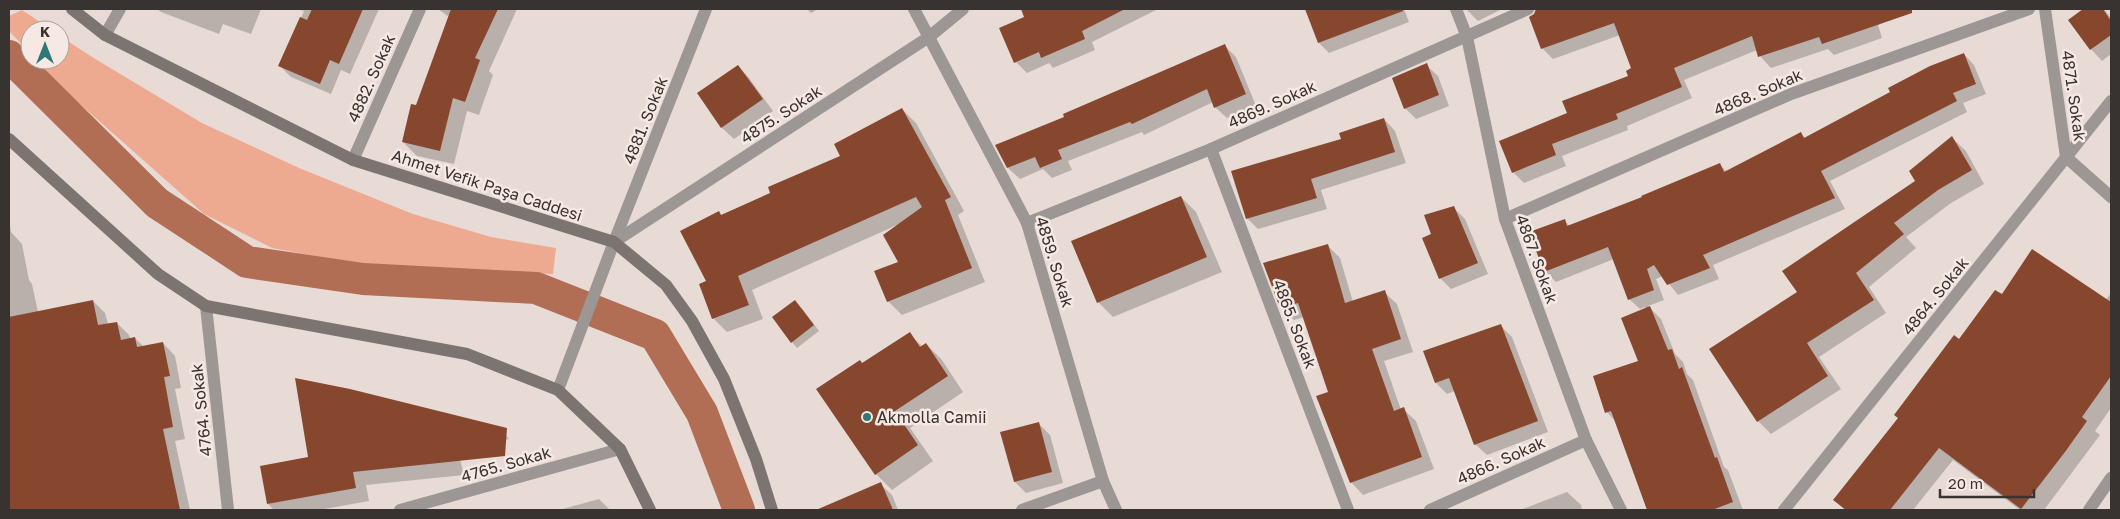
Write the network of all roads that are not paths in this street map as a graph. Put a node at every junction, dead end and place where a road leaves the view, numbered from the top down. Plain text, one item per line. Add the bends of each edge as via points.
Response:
1 (72, 9) edge
2 (120, 9) edge
3 (420, 9) edge
4 (706, 9) edge
5 (914, 9) edge
6 (963, 9) edge
7 (1456, 9) edge
8 (1528, 9) edge
9 (2029, 9) edge
10 (2045, 9) edge
11 (105, 35) junction
12 (929, 37) junction
13 (1467, 37) junction
14 (2111, 102) edge
15 (9, 139) edge
16 (1211, 149) junction
17 (2066, 158) junction
18 (353, 160) junction
19 (2111, 197) edge
20 (1505, 219) junction
21 (1027, 223) junction
22 (614, 242) junction
23 (206, 306) junction
24 (558, 390) junction
25 (1586, 440) junction
26 (620, 449) junction
27 (2111, 478) edge
28 (1104, 481) junction
29 (228, 510) edge
30 (400, 510) edge
31 (650, 510) edge
32 (772, 510) edge
33 (1022, 510) edge
34 (1116, 510) edge
35 (1348, 510) edge
36 (1430, 510) edge
37 (1621, 510) edge
38 (1784, 510) edge
39 (2089, 510) edge

1 - 11 street, Ahmet Vefik Paşa Caddesi
2 - 11 street
3 - 18 street, 4882. Sokak
4 - 22 street, 4881. Sokak
5 - 12 street, 4859. Sokak
6 - 12 street, 4875. Sokak
7 - 13 street, 4867. Sokak
8 - 13 street, 4869. Sokak
9 - 20 street, 4868. Sokak via 1791,94
10 - 17 street, 4871. Sokak
11 - 18 street, Ahmet Vefik Paşa Caddesi
12 - 21 street, 4859. Sokak
12 - 22 street, 4875. Sokak
13 - 16 street, 4869. Sokak
13 - 20 street, 4867. Sokak
14 - 17 street, 4864. Sokak
15 - 23 street via 158,274
16 - 21 street, 4869. Sokak
16 - 35 street, 4865. Sokak
17 - 19 street, 4871. Sokak
17 - 38 street, 4864. Sokak
18 - 22 street, Ahmet Vefik Paşa Caddesi
20 - 25 street, 4867. Sokak
21 - 28 street, 4859. Sokak
22 - 24 street, 4881. Sokak
22 - 32 street, Ahmet Vefik Paşa Caddesi via 666,285 692,322 724,379
23 - 24 street via 467,354
23 - 29 street, 4764. Sokak
24 - 26 street
25 - 36 street, 4866. Sokak
25 - 37 street, 4867. Sokak
26 - 30 street, 4765. Sokak
26 - 31 street
27 - 39 street
28 - 33 street
28 - 34 street, 4859. Sokak

